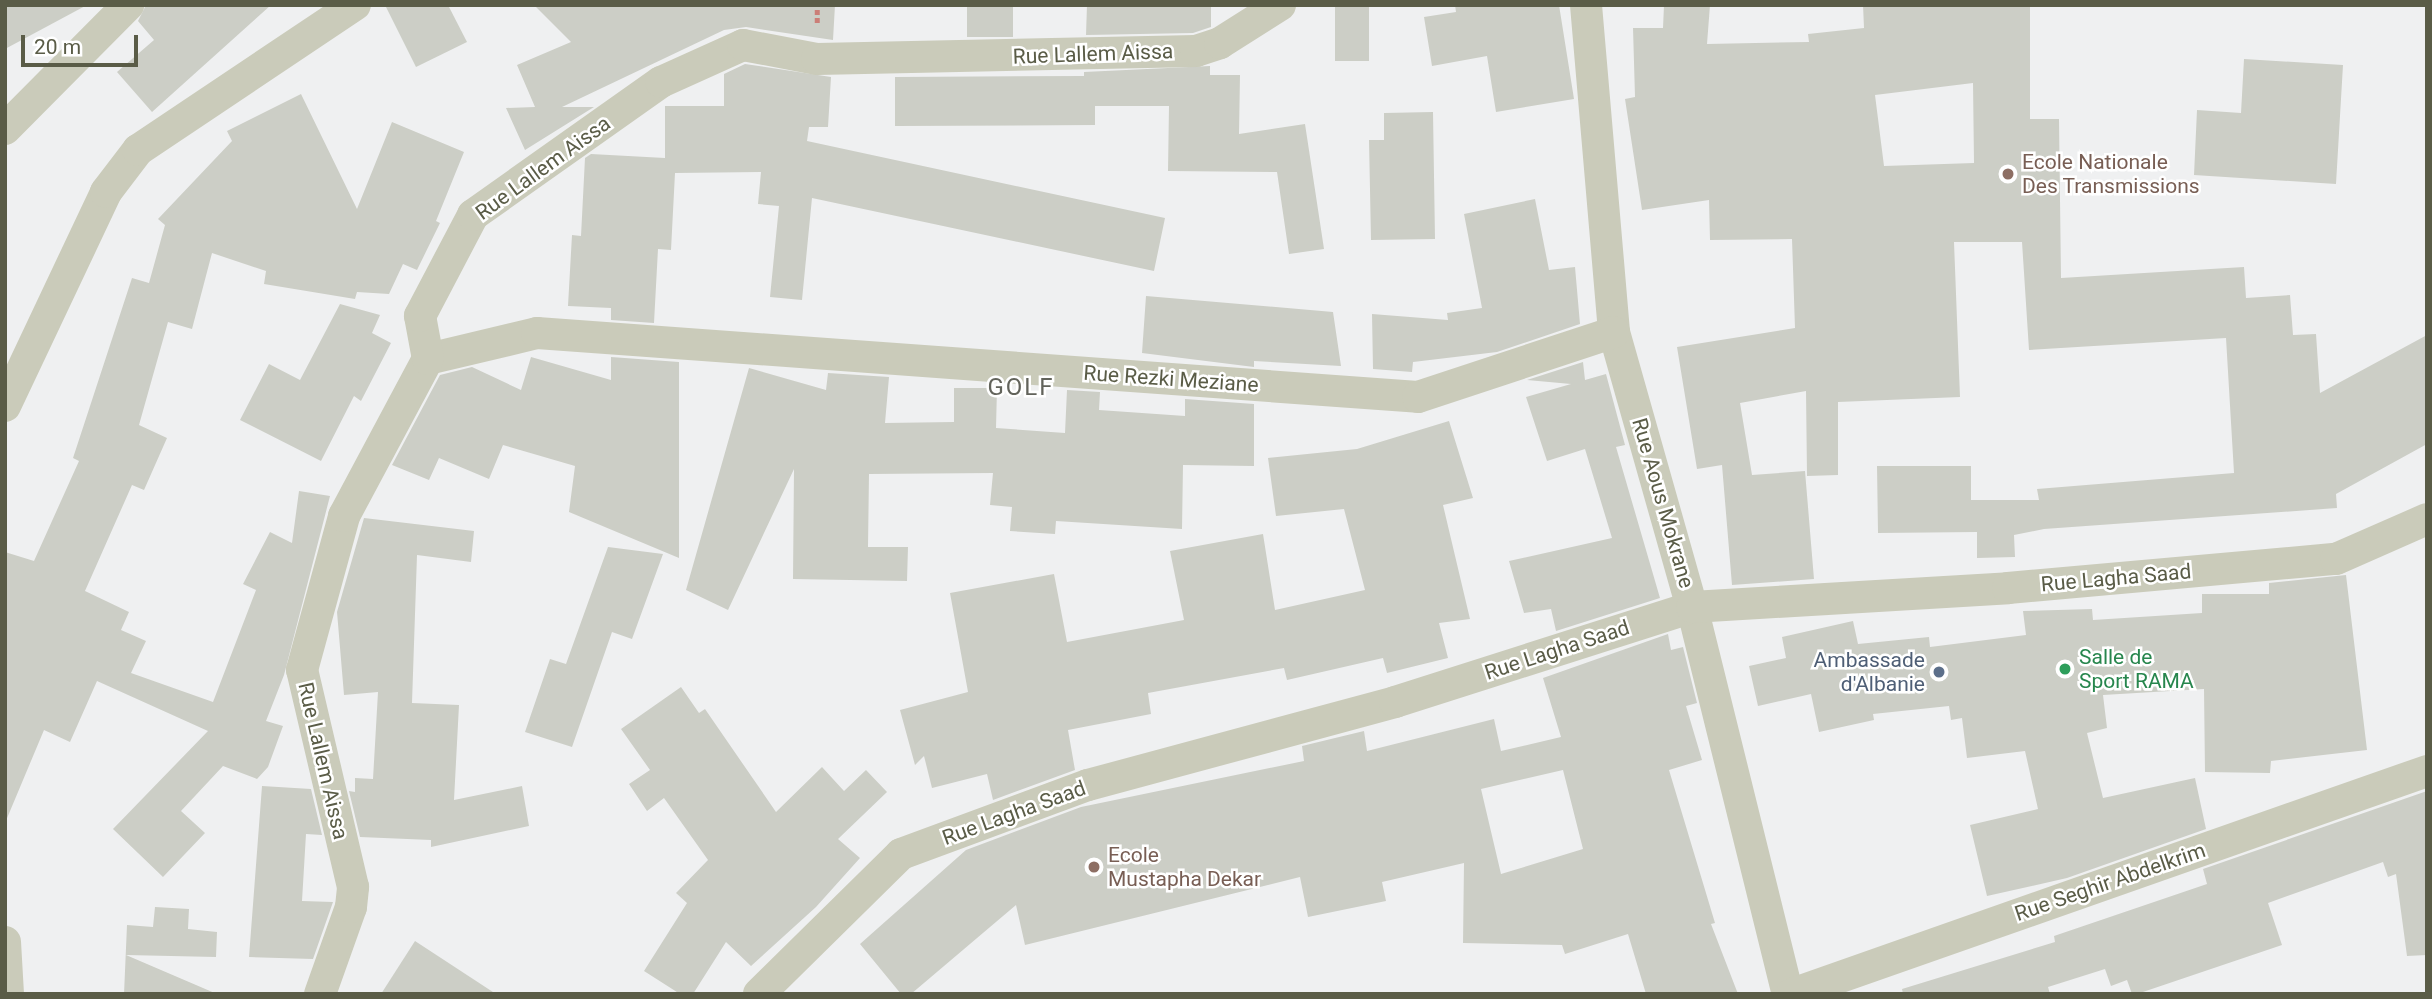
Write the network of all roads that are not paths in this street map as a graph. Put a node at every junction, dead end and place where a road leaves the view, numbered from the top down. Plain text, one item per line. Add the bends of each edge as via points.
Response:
1 (128, 5) edge
2 (355, 5) edge
3 (1280, 5) edge
4 (1586, 5) edge
5 (5, 130) edge
6 (1614, 332) junction
7 (428, 359) junction
8 (5, 406) edge
9 (2427, 519) edge
10 (1692, 607) junction
11 (2427, 771) edge
12 (5, 942) edge
13 (8, 994) edge
14 (320, 994) edge
15 (759, 994) edge
16 (1790, 994) edge

1 - 5 street
2 - 8 street via 138,150 106,192
3 - 7 street, Rue Lallem Aissa via 1220,43 1196,51 817,59 743,46 662,82 473,215 420,316
4 - 6 street, Rue Aous Mokrane
6 - 7 street, Rue Rezki Meziane via 1418,397 537,333
6 - 10 street, Rue Aous Mokrane
7 - 14 street, Rue Lallem Aissa via 344,516 302,670 353,887 351,907
9 - 10 street, Rue Lagha Saad via 2336,559 2008,588
10 - 15 street, Rue Lagha Saad via 1395,702 1088,785 901,854
10 - 16 street, Rue Aous Mokrane
11 - 16 street, Rue Seghir Abdelkrim
12 - 13 street

